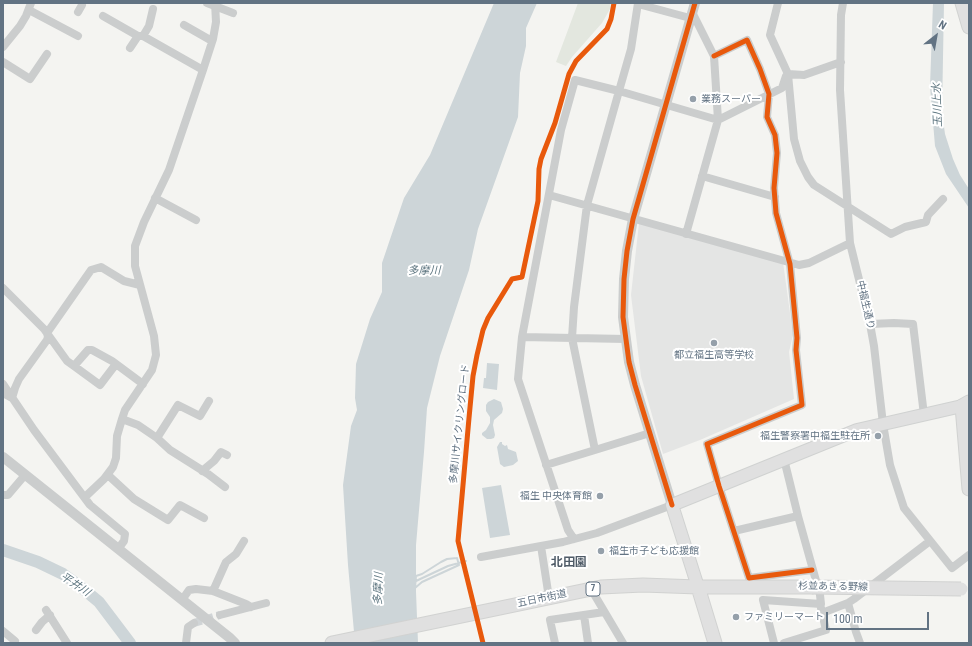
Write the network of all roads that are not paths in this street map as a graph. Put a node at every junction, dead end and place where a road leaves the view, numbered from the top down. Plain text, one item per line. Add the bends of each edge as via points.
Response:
1 (638, 3) edge
2 (778, 3) edge
3 (843, 3) edge
4 (962, 3) edge
5 (213, 4) edge
6 (30, 6) edge
7 (153, 9) dead end
8 (692, 11) edge
9 (233, 13) dead end
10 (103, 16) dead end
11 (184, 25) dead end
12 (969, 27) edge
13 (78, 36) dead end
14 (141, 36) junction
15 (212, 41) junction
16 (3, 47) edge
17 (130, 48) dead end
18 (47, 54) dead end
19 (714, 56) junction
20 (3, 62) edge
21 (841, 62) junction
22 (203, 70) junction
23 (788, 74) junction
24 (619, 91) junction
25 (769, 94) junction
26 (666, 104) junction
27 (718, 120) junction
28 (702, 176) junction
29 (549, 195) junction
30 (775, 197) junction
31 (155, 198) junction
32 (943, 200) dead end
33 (587, 205) junction
34 (847, 207) junction
35 (633, 219) junction
36 (196, 220) dead end
37 (686, 234) junction
38 (850, 243) junction
39 (790, 264) junction
40 (140, 285) junction
41 (3, 288) edge
42 (870, 324) junction
43 (47, 333) junction
44 (522, 337) junction
45 (572, 338) junction
46 (626, 339) junction
47 (116, 364) junction
48 (74, 366) junction
49 (3, 384) edge
50 (144, 384) junction
51 (3, 393) edge
52 (12, 398) junction
53 (209, 401) dead end
54 (966, 404) edge
55 (924, 414) junction
56 (122, 419) junction
57 (883, 424) junction
58 (650, 433) junction
59 (157, 438) junction
60 (595, 450) junction
61 (227, 456) dead end
62 (3, 458) edge
63 (784, 459) junction
64 (546, 465) junction
65 (202, 470) junction
66 (25, 475) junction
67 (108, 475) junction
68 (719, 486) junction
69 (225, 487) dead end
70 (969, 489) edge
71 (3, 494) edge
72 (84, 497) junction
73 (672, 505) junction
74 (798, 516) junction
75 (204, 518) dead end
76 (734, 531) junction
77 (574, 539) junction
78 (244, 541) dead end
79 (930, 541) junction
80 (541, 546) junction
81 (118, 549) junction
82 (969, 555) edge
83 (481, 558) dead end
84 (812, 570) junction
85 (698, 587) junction
86 (591, 589) junction
87 (965, 589) edge
88 (213, 591) junction
89 (548, 598) junction
90 (182, 600) junction
91 (266, 603) dead end
92 (848, 603) junction
93 (820, 604) junction
94 (251, 607) junction
95 (604, 612) junction
96 (822, 613) junction
97 (220, 615) tunnel mouth
98 (584, 615) junction
99 (191, 625) dead end
100 (36, 630) dead end
101 (3, 631) edge
102 (14, 642) dead end
103 (67, 643) edge
104 (186, 643) edge
105 (235, 643) edge
106 (332, 643) edge
107 (555, 643) edge
108 (588, 643) edge
109 (623, 643) edge
110 (715, 643) edge
111 (774, 643) edge
112 (784, 643) edge
113 (860, 643) edge

1 - 8 street
1 - 24 street via 631,49
2 - 23 street via 770,35
3 - 21 street, 中福生通り
4 - 12 main road
5 - 9 street
5 - 15 street via 216,22
6 - 13 street
6 - 16 street via 20,26
7 - 14 street via 149,26
8 - 19 street
8 - 26 street
10 - 14 street
11 - 15 street
14 - 17 street
14 - 22 street
15 - 22 street
18 - 20 street via 30,79
19 - 25 street via 747,40
19 - 27 street
21 - 23 street via 804,75
21 - 34 street, 中福生通り via 840,90
22 - 31 street via 169,170
23 - 25 street via 782,88
23 - 34 street via 794,139 800,160 814,185
24 - 26 street
24 - 29 street via 576,80 561,130
24 - 33 street
25 - 27 street
25 - 30 street via 768,117 775,135 777,153 774,174
26 - 27 street
26 - 35 street
27 - 28 street
28 - 30 street
28 - 37 street
29 - 33 street
29 - 44 street
30 - 39 street via 776,213
31 - 36 street
31 - 40 street via 136,246 135,266
32 - 34 street via 928,215 926,222 905,227 891,234
33 - 35 street
33 - 45 street
34 - 38 street, 中福生通り
35 - 37 street
35 - 46 street via 624,279 623,312
37 - 39 street
38 - 39 street via 809,263
38 - 42 street, 中福生通り
39 - 68 street via 802,405 707,444
40 - 43 street via 124,281 100,266 91,270
40 - 50 street via 154,336 156,355 152,370
41 - 43 street
42 - 55 street via 913,324
42 - 57 street, 中福生通り
43 - 48 street via 67,361
43 - 52 street via 47,340 19,379
44 - 45 street
44 - 64 street via 518,379
45 - 46 street
45 - 60 street
46 - 58 street via 633,377
47 - 48 street via 88,350
47 - 48 street via 100,386
47 - 50 street
49 - 52 street
50 - 56 street via 125,410
51 - 52 street
52 - 72 street
53 - 59 street via 200,416 178,405
54 - 55 main road
54 - 70 main road
55 - 57 main road
56 - 59 street via 138,425
56 - 67 street via 117,436 116,458
57 - 63 main road via 857,430
57 - 79 street, 中福生通り via 890,465 904,508
58 - 60 street
58 - 73 street
59 - 65 street via 170,450
60 - 64 street
61 - 65 street via 221,452
62 - 66 street
63 - 68 main road
63 - 74 street
64 - 77 street via 568,530
65 - 69 street
66 - 71 street via 8,495
66 - 81 street
67 - 72 street
67 - 75 street via 134,499 168,520 180,505
68 - 73 main road
68 - 76 street
72 - 81 street via 125,534 124,541
73 - 77 street
73 - 85 main road
74 - 76 street
74 - 84 street
76 - 84 street via 749,578
77 - 80 street
78 - 88 street via 236,554 226,562
79 - 82 street, 中福生通り via 952,568
79 - 92 street
80 - 83 street
80 - 89 street
81 - 90 street
84 - 93 street via 820,595
85 - 86 main road, 五日市街道 / 7 via 643,586
85 - 87 main road, 杉並あきる野線 / 7, bridge
85 - 110 main road
86 - 89 main road, 五日市街道 / 7
86 - 95 street
88 - 90 street via 189,590
88 - 94 street
89 - 106 main road, 五日市街道 / 7
90 - 105 street
91 - 94 street
92 - 96 street
92 - 113 street
93 - 96 street
93 - 111 street via 763,600
94 - 97 street
95 - 98 street
95 - 109 street
96 - 112 street via 826,630
98 - 107 street via 550,620
98 - 108 street
99 - 104 street
100 - 103 street via 48,612
101 - 102 street

